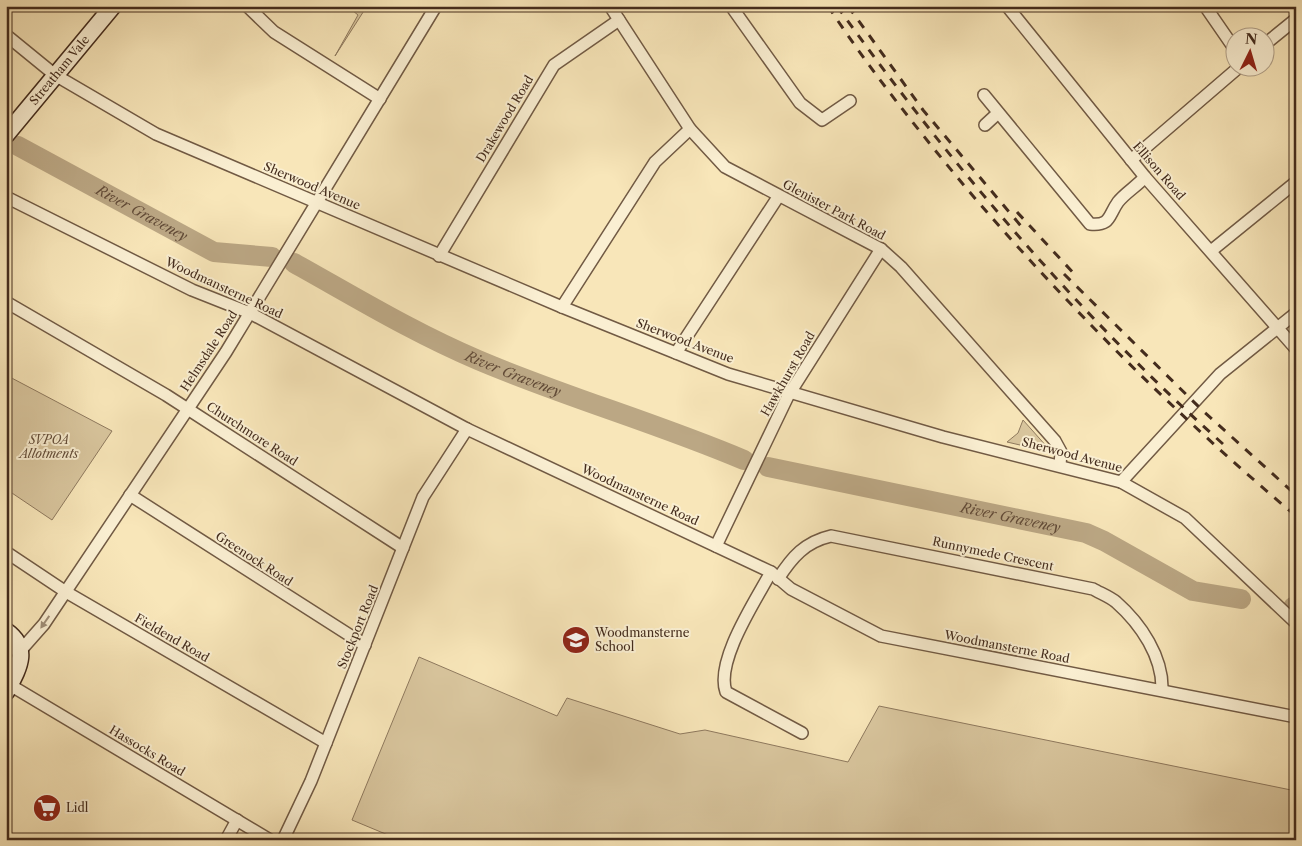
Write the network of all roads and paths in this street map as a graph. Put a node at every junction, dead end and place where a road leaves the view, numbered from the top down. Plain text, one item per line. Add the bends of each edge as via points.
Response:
1 (113, 6) edge
2 (247, 6) edge
3 (436, 6) edge
4 (610, 6) edge
5 (731, 6) edge
6 (1007, 6) edge
7 (1205, 6) edge
8 (1296, 19) edge
9 (619, 20) junction
10 (1224, 34) edge
11 (6, 35) edge
12 (1274, 37) edge
13 (55, 75) junction
14 (1226, 78) edge
15 (984, 95) dead end
16 (380, 99) junction
17 (850, 101) dead end
18 (998, 113) junction
19 (985, 125) dead end
20 (690, 129) junction
21 (6, 135) edge
22 (1131, 160) junction
23 (1145, 178) junction
24 (1296, 182) edge
25 (6, 196) edge
26 (778, 197) junction
27 (317, 203) junction
28 (880, 249) junction
29 (1211, 251) junction
30 (439, 256) junction
31 (6, 302) edge
32 (562, 308) junction
33 (250, 313) junction
34 (1296, 313) edge
35 (1277, 328) junction
36 (1296, 350) edge
37 (676, 353) junction
38 (792, 391) junction
39 (188, 409) junction
40 (467, 429) junction
41 (1060, 466) junction
42 (1121, 482) junction
43 (130, 495) junction
44 (716, 546) junction
45 (403, 548) junction
46 (6, 552) edge
47 (775, 576) junction
48 (66, 592) junction
49 (1296, 623) edge
50 (6, 631) edge
51 (365, 645) junction
52 (21, 650) junction
53 (8, 688) edge
54 (1162, 690) junction
55 (1296, 717) edge
56 (802, 733) dead end
57 (326, 743) junction
58 (237, 820) junction
59 (226, 840) edge
60 (270, 840) edge
61 (283, 840) edge

1 - 13 main road, Streatham Vale
2 - 16 street via 274,32
3 - 16 street, Helmsdale Road
4 - 9 street, Glenister Park Road
5 - 17 street via 800,103 822,120
6 - 22 street, Ellison Road
7 - 10 street
8 - 12 street
9 - 20 street, Glenister Park Road
9 - 30 street, Drakewood Road via 554,64
11 - 13 street, Sherwood Avenue
13 - 21 main road, Streatham Vale
13 - 27 street, Sherwood Avenue via 156,134
14 - 22 street
15 - 18 street
16 - 27 street, Helmsdale Road
18 - 19 street
18 - 23 street via 1090,224 1104,224 1118,202
20 - 26 street, Glenister Park Road via 725,167
20 - 32 street via 655,162
22 - 23 street, Ellison Road
23 - 29 street, Ellison Road
24 - 29 street
25 - 33 street, Woodmansterne Road via 192,290
26 - 28 street, Glenister Park Road
26 - 37 street
27 - 30 street, Sherwood Avenue
27 - 33 street, Helmsdale Road
28 - 38 street, Hawkhurst Road
28 - 41 street, Glenister Park Road via 901,267 1055,441 1062,452
29 - 35 street, Ellison Road
30 - 32 street, Sherwood Avenue
31 - 39 street, Churchmore Road
32 - 37 street, Sherwood Avenue
33 - 39 street, Helmsdale Road
33 - 40 street, Woodmansterne Road
34 - 35 street
35 - 36 street, Ellison Road
35 - 42 street via 1220,374
37 - 38 street, Sherwood Avenue via 728,374
38 - 41 street, Sherwood Avenue via 935,434
38 - 44 street, Hawkhurst Road
39 - 43 street, Helmsdale Road
39 - 45 street, Churchmore Road
40 - 44 street, Woodmansterne Road
40 - 45 street, Stockport Road via 423,497
41 - 42 street, Sherwood Avenue
42 - 49 street, Sherwood Avenue via 1185,518
43 - 48 street, Helmsdale Road
43 - 51 street, Greenock Road
44 - 47 street, Woodmansterne Road
45 - 51 street, Stockport Road
46 - 48 street, Fieldend Road
47 - 54 street, Woodmansterne Road via 791,589 881,636
47 - 54 street, Runnymede Crescent via 809,543 831,536 1093,589 1115,601 1147,640 1160,669
47 - 56 street, Runnymede Crescent via 739,631 723,683 726,692
48 -> 52 street, Helmsdale Road
48 - 57 street, Fieldend Road
50 - 52 main road via 18,641
51 - 57 street, Stockport Road
52 - 53 main road
53 - 58 street, Hassocks Road
54 - 55 street, Woodmansterne Road
57 - 61 street, Stockport Road
58 - 59 street
58 - 60 street, Hassocks Road

